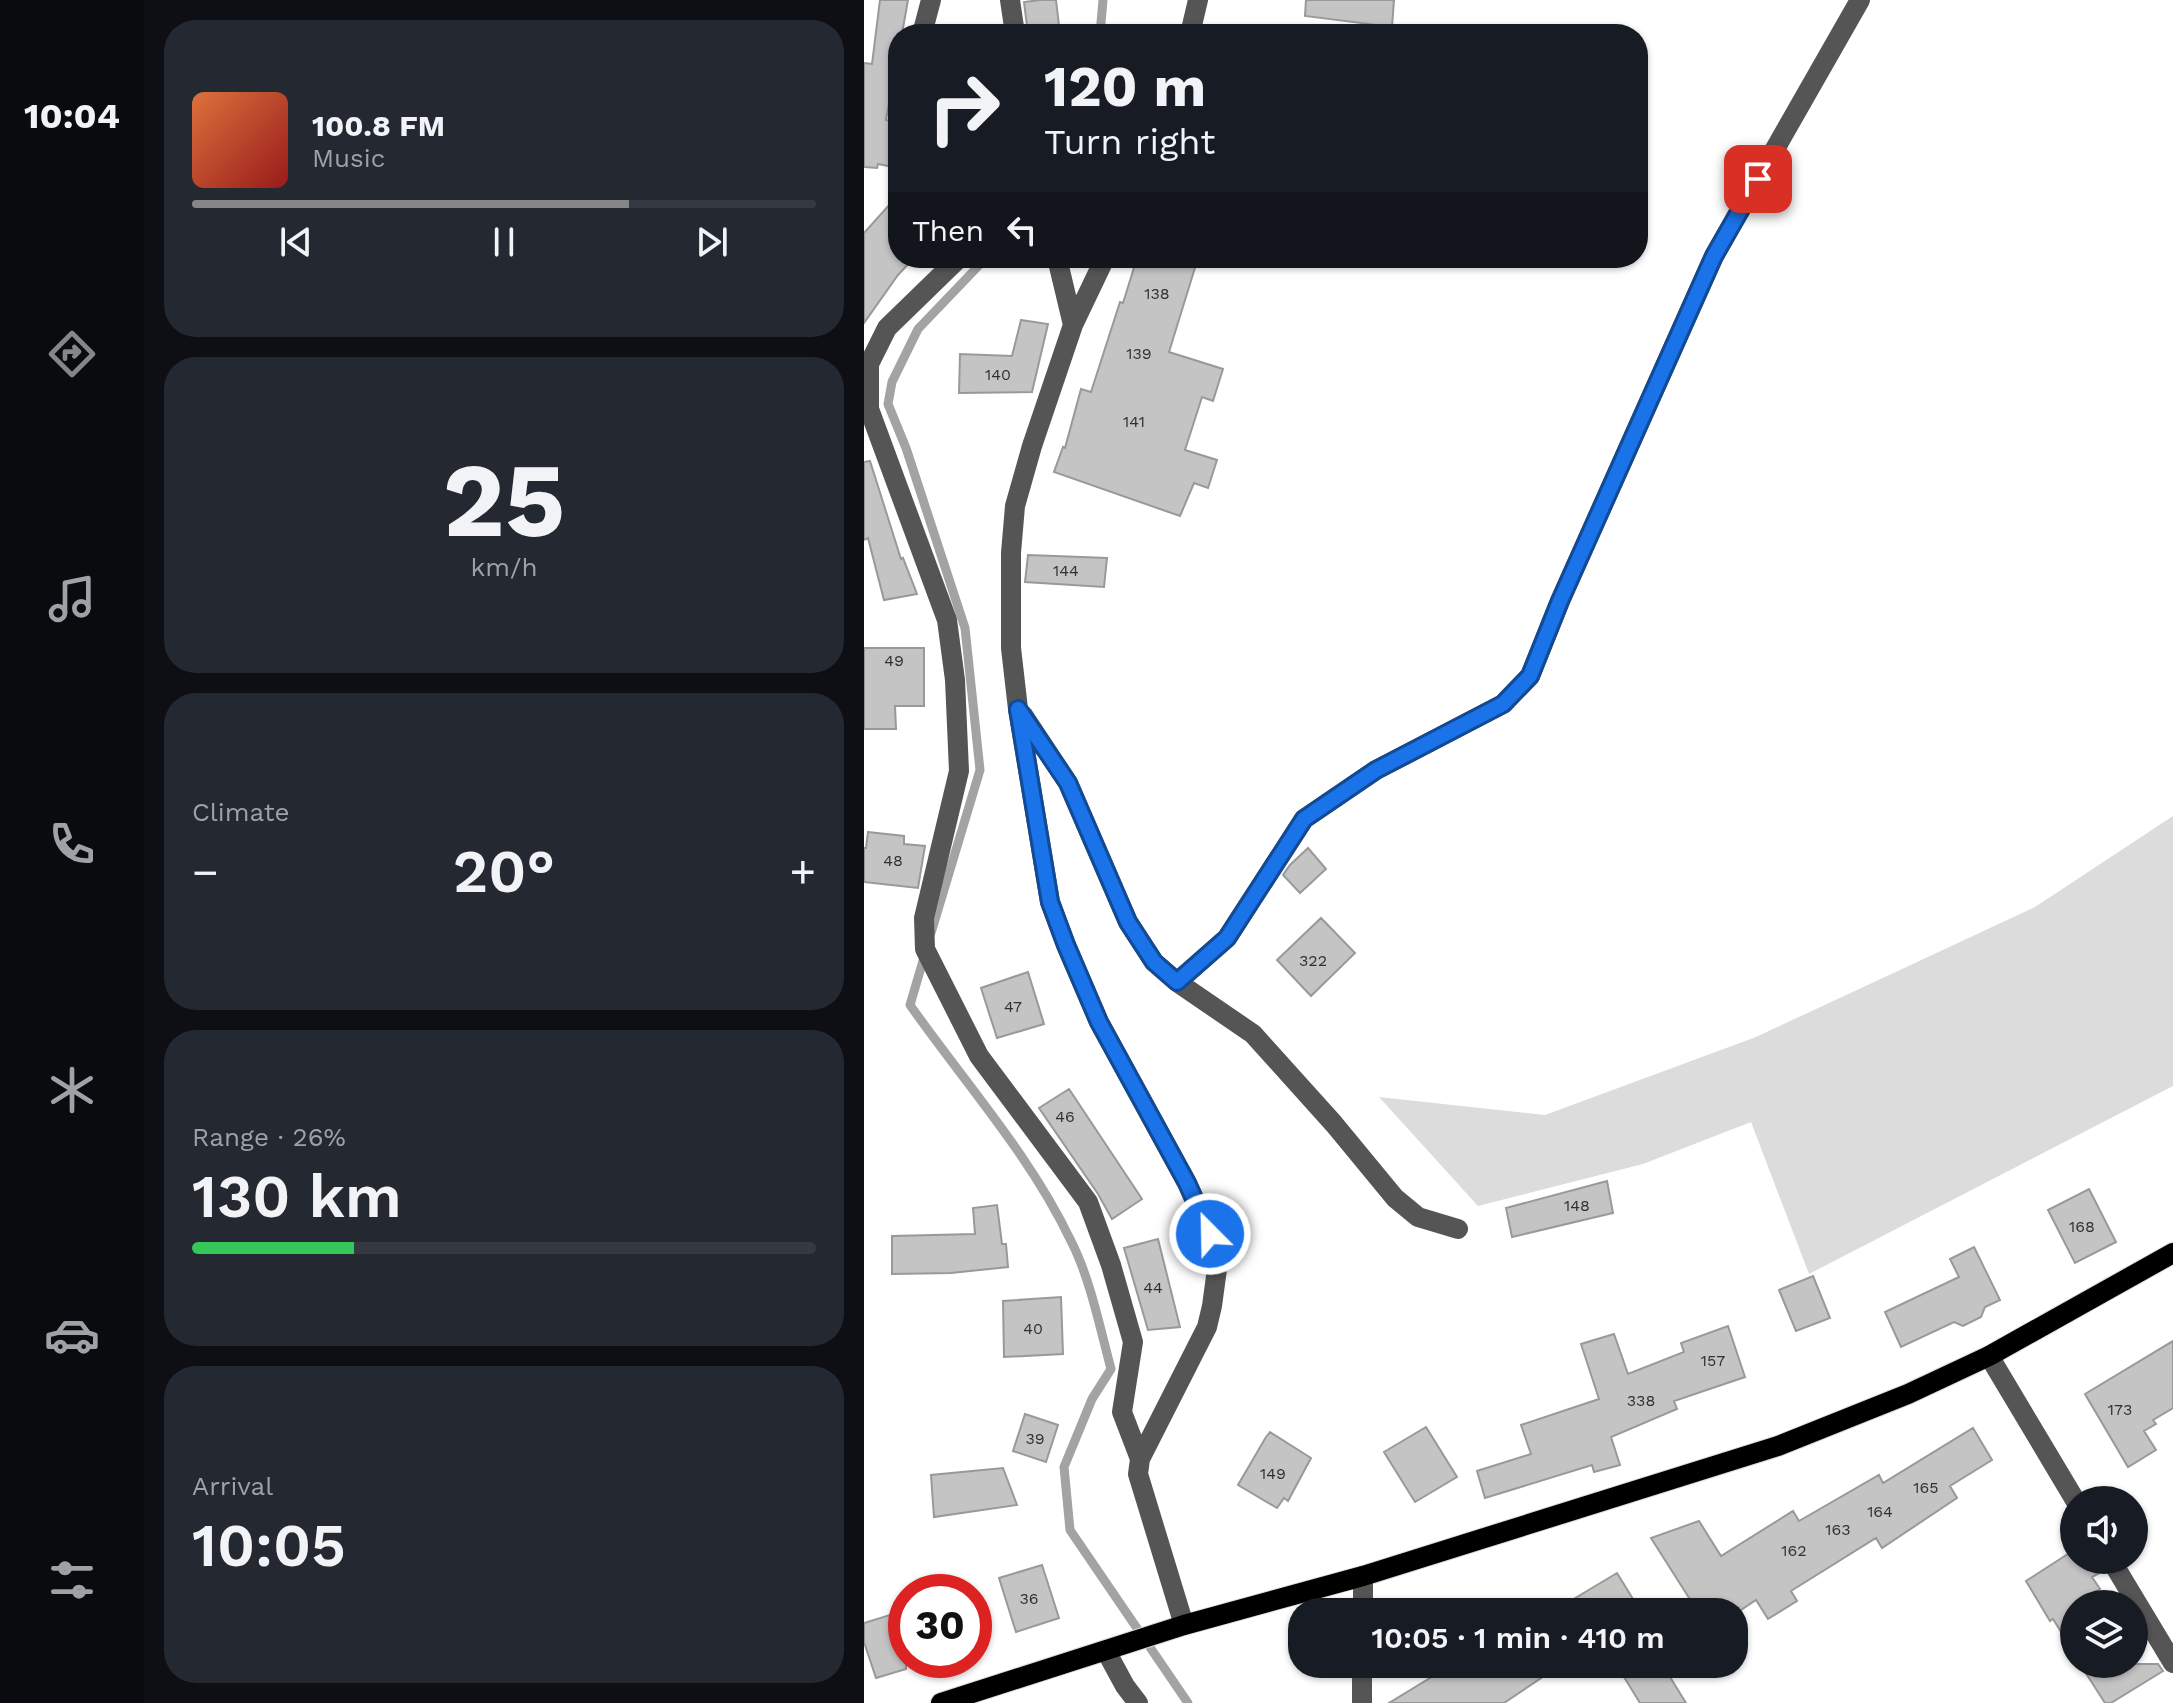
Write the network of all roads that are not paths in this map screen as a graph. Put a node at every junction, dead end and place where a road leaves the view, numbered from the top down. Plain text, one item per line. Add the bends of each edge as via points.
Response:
1 (931, 0) edge
2 (1010, 0) edge
3 (1198, 0) edge
4 (1860, 0) edge
5 (925, 24) edge
6 (1014, 24) edge
7 (1192, 24) edge
8 (949, 268) edge
9 (1059, 268) edge
10 (1100, 268) edge
11 (1073, 325) junction
12 (1018, 709) junction
13 (1177, 982) junction
14 (1458, 1229) dead end
15 (2173, 1253) edge
16 (1989, 1356) junction
17 (1140, 1459) junction
18 (2067, 1486) edge
19 (2119, 1574) edge
20 (1363, 1576) junction
21 (1363, 1598) edge
22 (1175, 1628) junction
23 (1106, 1651) junction
24 (2173, 1663) edge
25 (1362, 1678) edge
26 (941, 1703) edge
27 (1138, 1703) edge
28 (1362, 1703) edge

1 - 5 street
2 - 6 street
3 - 7 street
4 - 13 street via 1714,256 1530,676 1503,704 1376,770 1304,819 1227,938
8 - 17 street via 887,328 869,364 869,409 947,620 955,680 959,771 924,918 925,949 979,1056 1088,1202 1133,1342 1122,1412
9 - 11 street
10 - 11 street
11 - 12 street via 1015,506 1011,648
12 - 13 street via 1068,783 1128,922 1154,962
12 - 17 street via 1050,902 1099,1022 1187,1183 1210,1234 1217,1269 1207,1327
13 - 14 street via 1253,1034 1395,1198 1418,1217
15 - 16 main road
16 - 18 street
16 - 20 main road via 1778,1446
17 - 22 street via 1138,1474
19 - 24 street
20 - 21 street
20 - 22 main road
22 - 23 main road
23 - 26 main road
23 - 27 street
25 - 28 street

